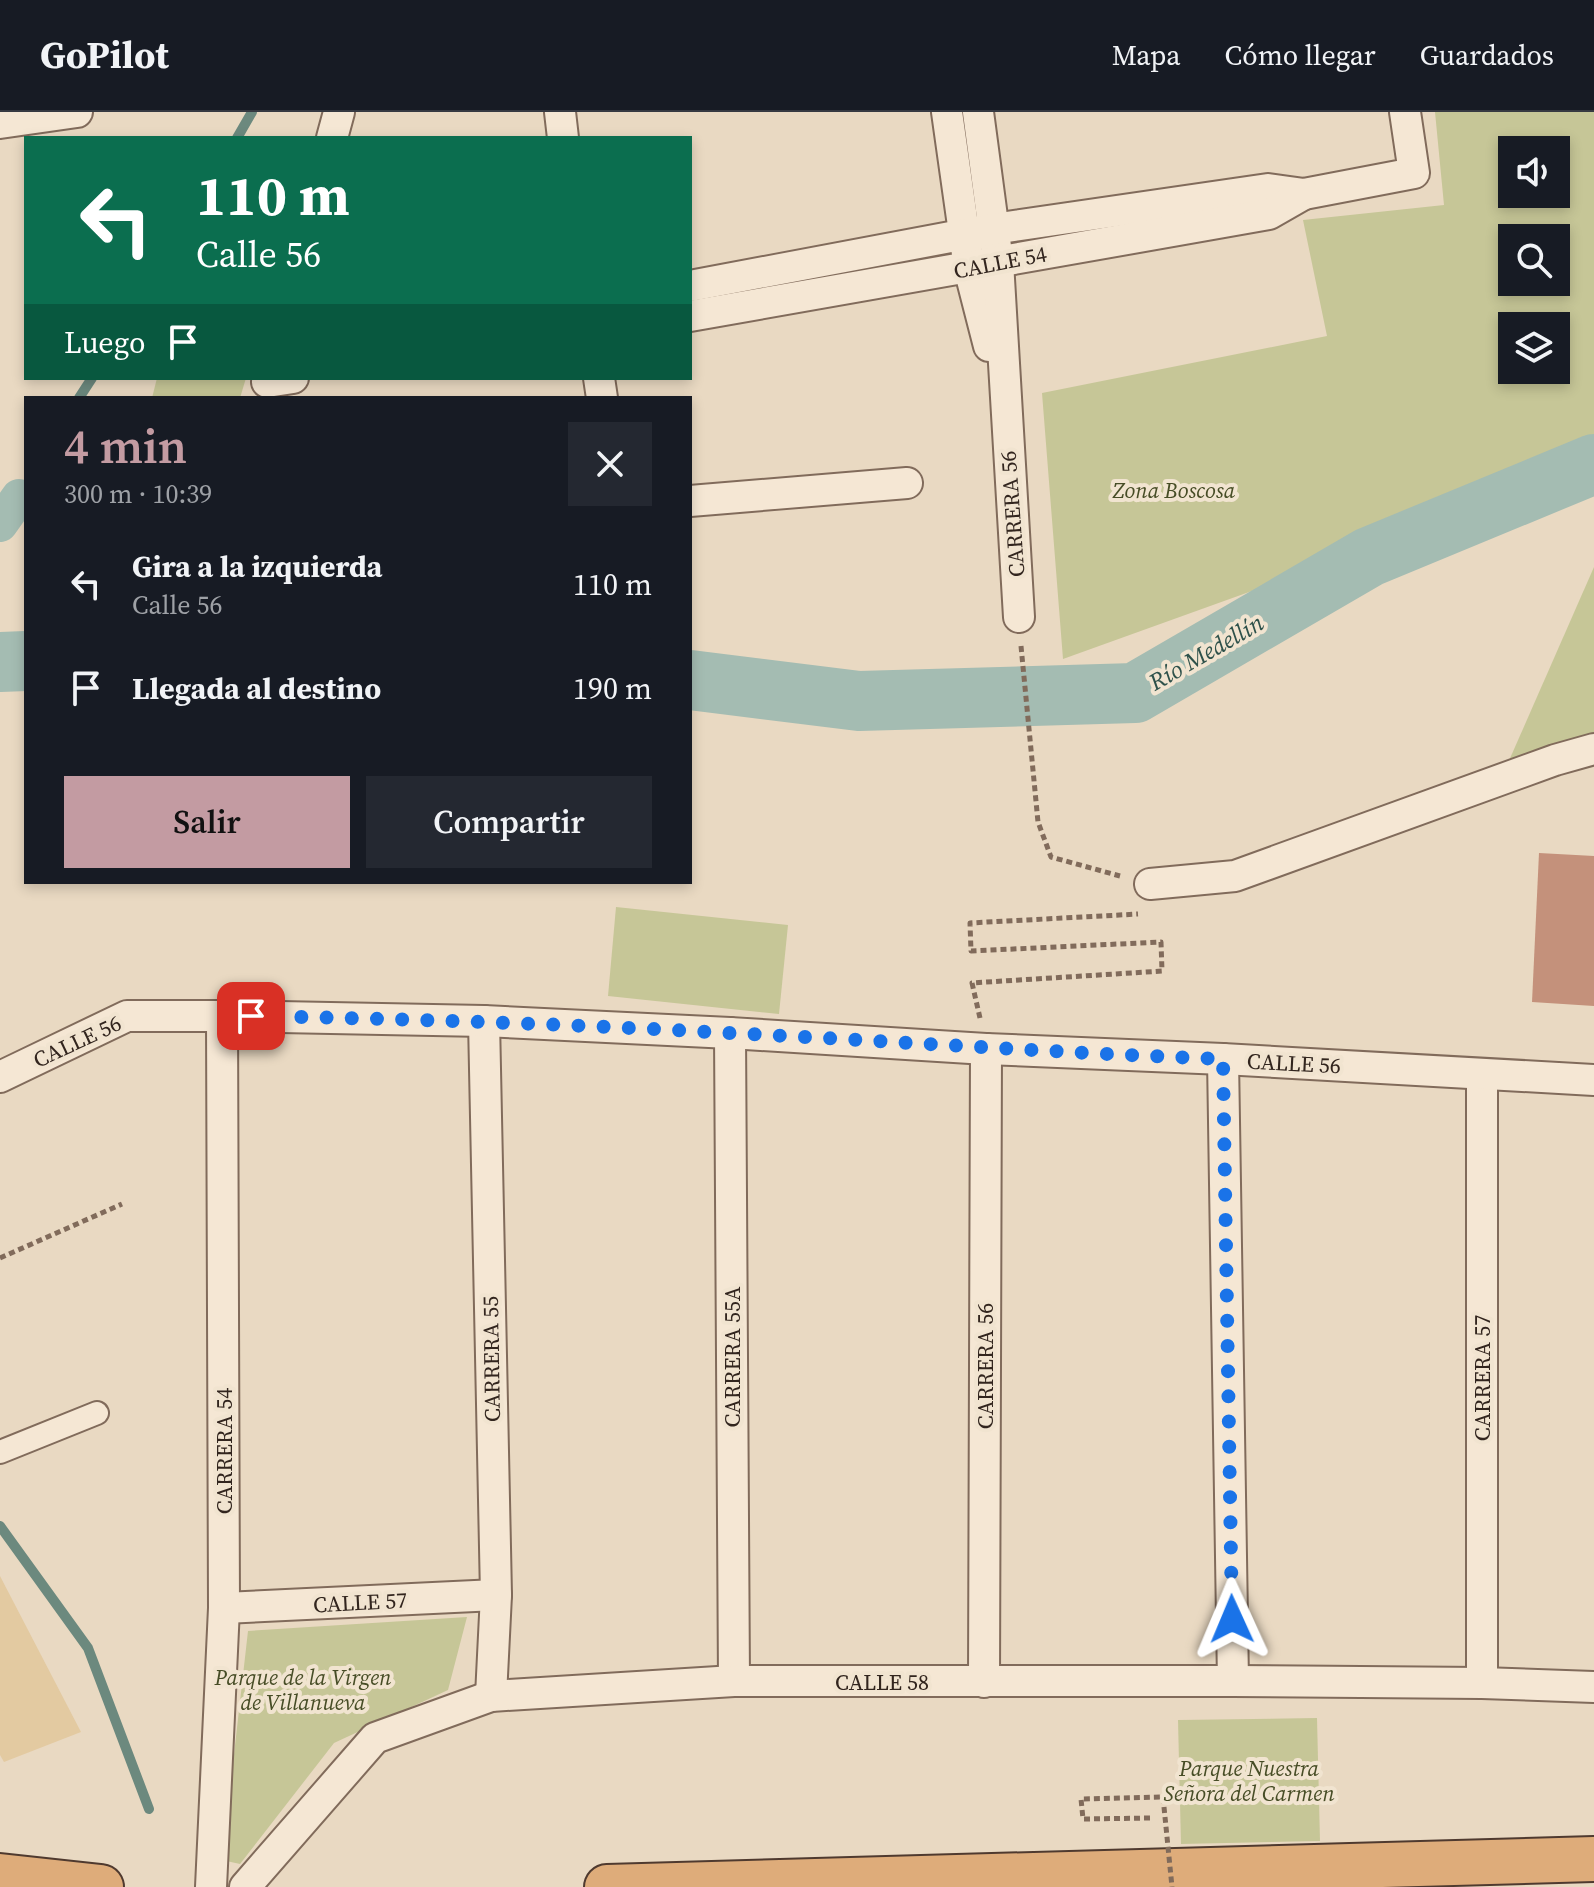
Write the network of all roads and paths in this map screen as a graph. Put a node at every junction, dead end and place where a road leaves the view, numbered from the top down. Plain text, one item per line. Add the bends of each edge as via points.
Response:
1 (77, 112) edge
2 (339, 112) edge
3 (560, 112) edge
4 (947, 112) edge
5 (978, 112) edge
6 (1405, 112) edge
7 (0, 123) edge
8 (333, 136) edge
9 (563, 136) edge
10 (1304, 194) junction
11 (979, 232) junction
12 (984, 265) junction
13 (692, 286) edge
14 (692, 316) edge
15 (907, 483) dead end
16 (692, 501) edge
17 (1019, 617) joint
18 (1594, 749) edge
19 (1150, 884) junction
20 (222, 1016) junction
21 (484, 1021) junction
22 (730, 1033) junction
23 (986, 1049) junction
24 (1223, 1059) junction
25 (1482, 1074) junction
26 (0, 1077) edge
27 (1594, 1080) edge
28 (122, 1204) dead end
29 (0, 1258) edge
30 (97, 1413) dead end
31 (0, 1452) edge
32 (496, 1595) junction
33 (224, 1608) junction
34 (734, 1681) junction
35 (1233, 1681) junction
36 (984, 1682) junction
37 (1482, 1683) junction
38 (1594, 1687) edge
39 (491, 1696) junction
40 (1150, 1818) dead end
41 (1594, 1859) edge
42 (0, 1876) edge
43 (101, 1887) edge
44 (211, 1887) edge
45 (245, 1887) edge
46 (607, 1887) edge
47 (1172, 1887) edge

1 - 7 street
2 - 8 street
3 - 9 street
4 - 11 street, CARRERA 56
5 - 11 street, CARRERA 56
6 - 10 street, CALLE 54 via 1414,173
10 - 11 street, CALLE 54 via 1268,189
10 - 12 street, CALLE 54 via 1269,214
11 - 12 street, CARRERA 56
11 - 13 street, CALLE 54
12 - 14 street, CALLE 54
12 - 17 street, CARRERA 56 via 1005,411
15 - 16 street
17 - 19 path via 1038,822 1051,857
18 - 19 street via 1235,876
19 - 23 path via 1155,913 970,923 971,951 1161,942 1162,971 972,983
20 - 21 street, CALLE 56
20 - 26 street, CALLE 56 via 127,1016
20 - 33 street, CARRERA 54
21 - 22 street, CALLE 56
21 - 32 street, CARRERA 55
22 - 23 street, CALLE 56
22 - 34 street, CARRERA 55A
23 - 24 street, CALLE 56
23 - 36 street, CARRERA 56
24 - 25 street, CALLE 56
24 - 35 street
25 - 27 street, CALLE 56
25 - 37 street, CARRERA 57
28 - 29 path
30 - 31 street
32 - 33 street, CALLE 57
32 - 39 street, CARRERA 55
33 - 44 street, CARRERA 54
34 - 36 street, CALLE 58
34 - 39 street, CALLE 58
35 - 36 street, CALLE 58
35 - 37 street, CALLE 58
37 - 38 street, CALLE 58
39 - 45 street, CALLE 58 via 375,1738
40 - 47 path, bridge via 1083,1819 1081,1799 1163,1797
41 - 46 highway
42 - 43 highway

